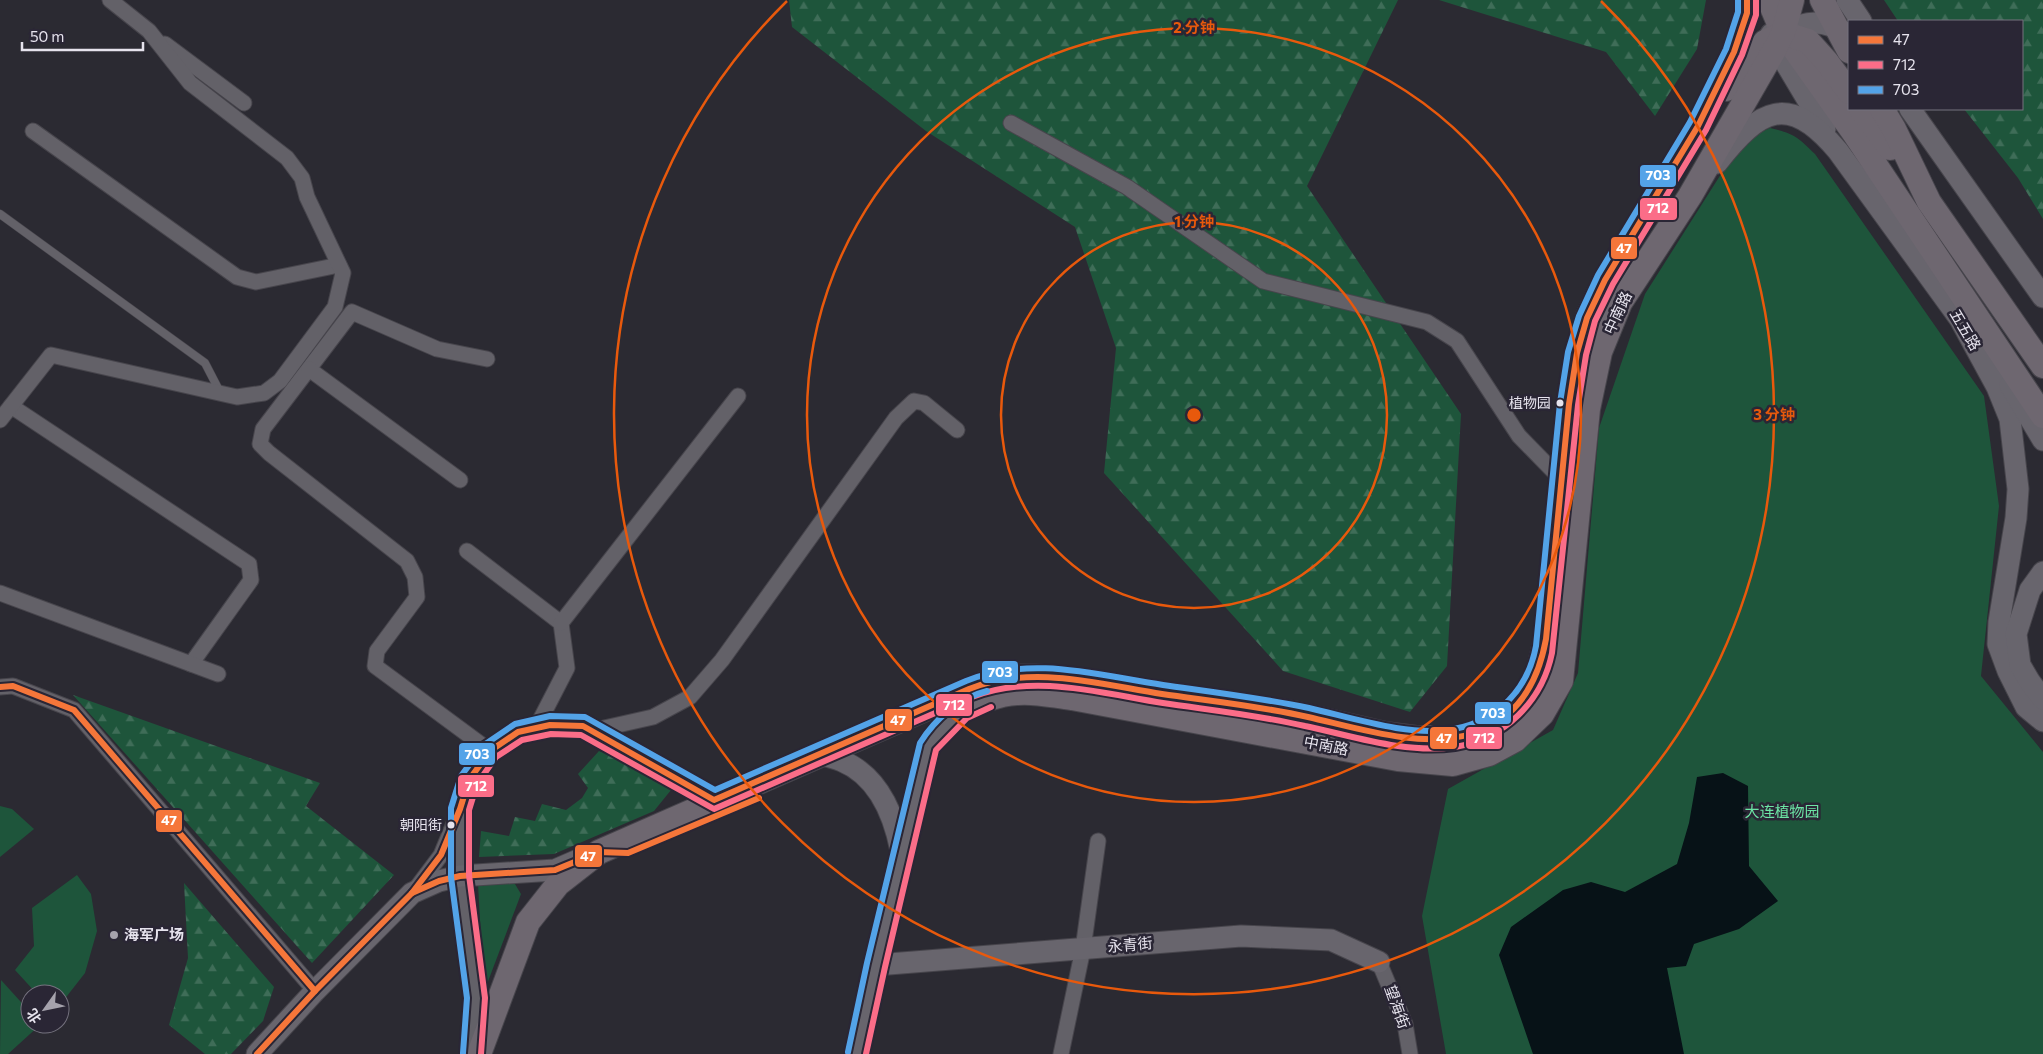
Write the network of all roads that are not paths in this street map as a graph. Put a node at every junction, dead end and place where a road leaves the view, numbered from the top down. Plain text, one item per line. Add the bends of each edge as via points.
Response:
1 (110, 0) edge
2 (1747, 0) edge
3 (1762, 0) edge
4 (1769, 0) edge
5 (1792, 0) edge
6 (1822, 0) edge
7 (1847, 0) edge
8 (1860, 20) edge
9 (149, 31) junction
10 (1842, 31) edge
11 (1777, 40) junction
12 (1848, 48) edge
13 (1848, 91) edge
14 (244, 103) dead end
15 (1862, 110) edge
16 (1883, 110) edge
17 (1911, 110) edge
18 (1923, 110) edge
19 (1011, 123) dead end
20 (1698, 126) junction
21 (33, 131) dead end
22 (1838, 151) junction
23 (1690, 196) junction
24 (1928, 202) junction
25 (0, 214) edge
26 (339, 265) junction
27 (2022, 265) junction
28 (2043, 297) edge
29 (1960, 319) junction
30 (487, 359) dead end
31 (2043, 366) edge
32 (309, 369) junction
33 (221, 394) junction
34 (738, 396) dead end
35 (11, 406) junction
36 (2043, 416) edge
37 (0, 420) edge
38 (957, 430) dead end
39 (2043, 440) edge
40 (460, 480) dead end
41 (1562, 480) junction
42 (467, 551) dead end
43 (2043, 572) edge
44 (0, 593) edge
45 (561, 623) junction
46 (191, 664) junction
47 (218, 674) dead end
48 (0, 687) edge
49 (2043, 699) edge
50 (967, 707) junction
51 (2043, 721) edge
52 (536, 728) junction
53 (591, 731) junction
54 (490, 751) junction
55 (819, 754) junction
56 (843, 761) junction
57 (714, 800) junction
58 (460, 809) junction
59 (1098, 841) dead end
60 (599, 852) junction
61 (902, 856) junction
62 (460, 876) junction
63 (412, 893) junction
64 (1083, 949) junction
65 (1380, 962) joint
66 (876, 964) junction
67 (315, 991) junction
68 (257, 1054) edge
69 (472, 1054) edge
70 (479, 1054) edge
71 (857, 1054) edge
72 (1061, 1054) edge
73 (1410, 1054) edge

1 - 9 street
2 - 20 main road via 1747,13 1734,52
3 - 11 main road
4 - 11 main road
5 - 11 main road, 中南路
6 - 10 main road
7 - 8 main road
9 - 14 street
9 - 26 street via 190,83 287,158 302,178 306,197
10 - 11 main road via 1818,22 1797,25
10 - 12 main road
11 - 13 main road via 1808,41
11 - 20 main road via 1765,42
11 - 22 main road
11 - 23 main road, 中南路
11 - 36 main road via 1854,133
15 - 24 main road
16 - 24 main road
17 - 27 main road
18 - 27 main road
19 - 41 street via 1127,187 1263,281 1427,322 1457,341 1519,436
20 - 41 main road via 1605,280 1587,318 1577,353
21 - 26 street via 237,277 256,282
22 - 23 main road, 五五路 via 1823,132 1802,118 1784,113 1762,118 1747,128
22 - 29 main road, 五五路
23 - 50 main road, 中南路 via 1620,303 1600,352 1588,409 1561,681 1542,714 1515,740 1489,754 1453,764 1398,759 1045,694 1017,693 985,699
24 - 31 main road
25 - 33 lane via 206,363
26 - 33 street via 343,273 334,307 280,381 264,394 237,398
27 - 28 main road
29 - 39 main road via 2007,380
29 - 51 main road, 五五路 via 1997,387 2010,419 2018,489 1998,644 2026,707
30 - 32 street via 437,349 352,312
32 - 40 street
32 - 54 street via 264,429 260,444 407,561 415,577 417,597 377,651 375,666
33 - 35 street via 51,355
34 - 45 street
35 - 37 street
35 - 46 street via 249,564 252,580
38 - 53 street via 924,403 914,402 896,418 722,660 690,697 654,717
41 - 55 main road via 1546,639 1538,672 1513,710 1492,725 1469,735 1416,738 1385,734 1293,713 1035,676 987,682
42 - 45 street
43 - 49 main road via 2030,590 2016,634 2020,665
44 - 46 street
45 - 52 street via 567,668
46 - 47 street
48 - 67 street via 13,686 74,710
50 - 56 main road, 中南路
50 - 61 main road via 951,719 928,746
52 - 53 street via 583,726
52 - 54 street via 518,732
53 - 57 street
54 - 58 street via 469,780
55 - 56 main road
55 - 57 main road
56 - 60 main road, 中南路 via 628,853
56 - 61 main road via 866,777 882,795 898,832
57 - 60 main road
58 - 62 street
58 - 63 street via 441,855
59 - 64 street
60 - 62 main road via 555,870
60 - 70 main road via 558,884 528,922
61 - 66 main road
62 - 63 main road
62 - 69 street via 476,998
63 - 67 main road
64 - 65 main road, 永青街 via 1250,936 1331,940
64 - 66 main road, 永青街
64 - 72 street
65 - 73 street, 望海街 via 1405,1024
66 - 71 main road
67 - 68 main road

